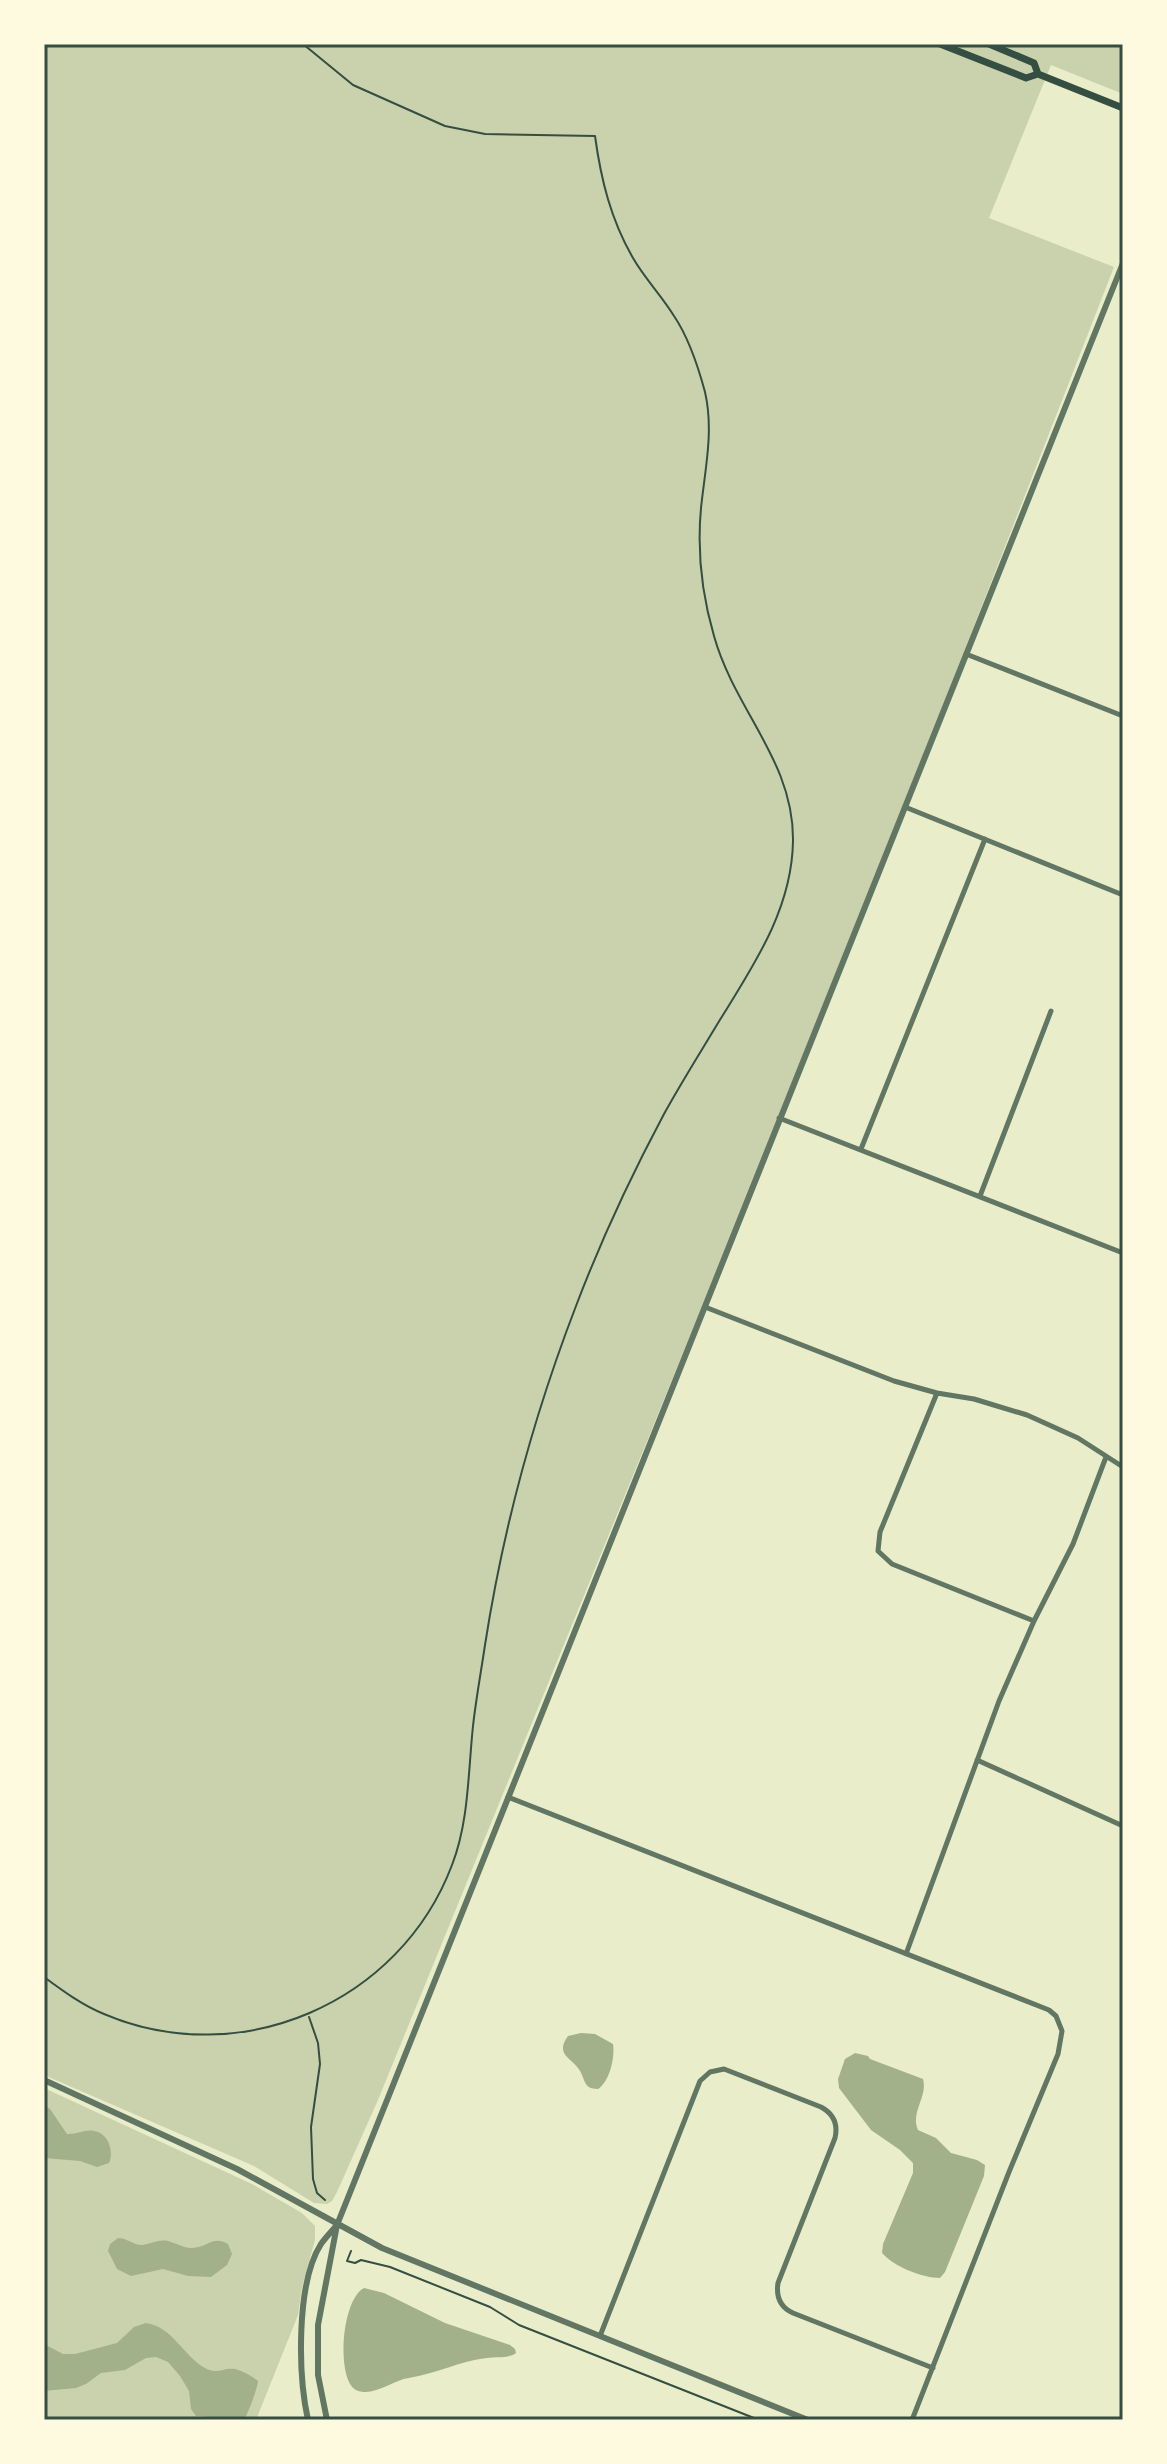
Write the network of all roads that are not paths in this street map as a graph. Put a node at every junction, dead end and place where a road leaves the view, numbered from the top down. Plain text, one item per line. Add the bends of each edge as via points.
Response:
1 (940, 44) edge
2 (989, 44) edge
3 (1038, 74) junction
4 (1123, 108) edge
5 (1123, 263) edge
6 (966, 654) junction
7 (1123, 716) edge
8 (905, 807) junction
9 (985, 839) junction
10 (1123, 895) edge
11 (1051, 1011) dead end
12 (779, 1118) junction
13 (861, 1149) junction
14 (980, 1196) junction
15 (1123, 1253) edge
16 (704, 1306) junction
17 (937, 1393) junction
18 (1106, 1457) junction
19 (1123, 1467) edge
20 (1034, 1621) junction
21 (977, 1760) junction
22 (508, 1797) junction
23 (1123, 1826) edge
24 (906, 1954) junction
25 (44, 2080) edge
26 (337, 2225) junction
27 (600, 2337) junction
28 (933, 2368) junction
29 (308, 2420) edge
30 (327, 2420) edge
31 (808, 2420) edge
32 (912, 2420) edge

1 - 3 main road via 1026,78
2 - 3 main road via 1034,63
3 - 4 main road
5 - 6 street
6 - 7 street
6 - 8 street
8 - 9 street
8 - 12 street
9 - 10 street
9 - 13 street
11 - 14 street
12 - 13 street
12 - 16 street
13 - 14 street
14 - 15 street
16 - 17 street via 873,1374
16 - 22 street
17 - 18 street via 1027,1415
17 - 20 street via 880,1532 878,1551 892,1564
18 - 19 street
18 - 20 street via 1073,1544
20 - 21 street
21 - 23 street
21 - 24 street
22 - 24 street
22 - 26 street
24 - 28 street via 1049,2010 1060,2023 1062,2040
25 - 26 street via 216,2158
26 - 27 street
26 - 29 street via 321,2244 304,2308 301,2375
26 - 30 street via 317,2346
27 - 28 street via 700,2081 724,2069 825,2109 836,2126 778,2283 781,2304
27 - 31 street
28 - 32 street

